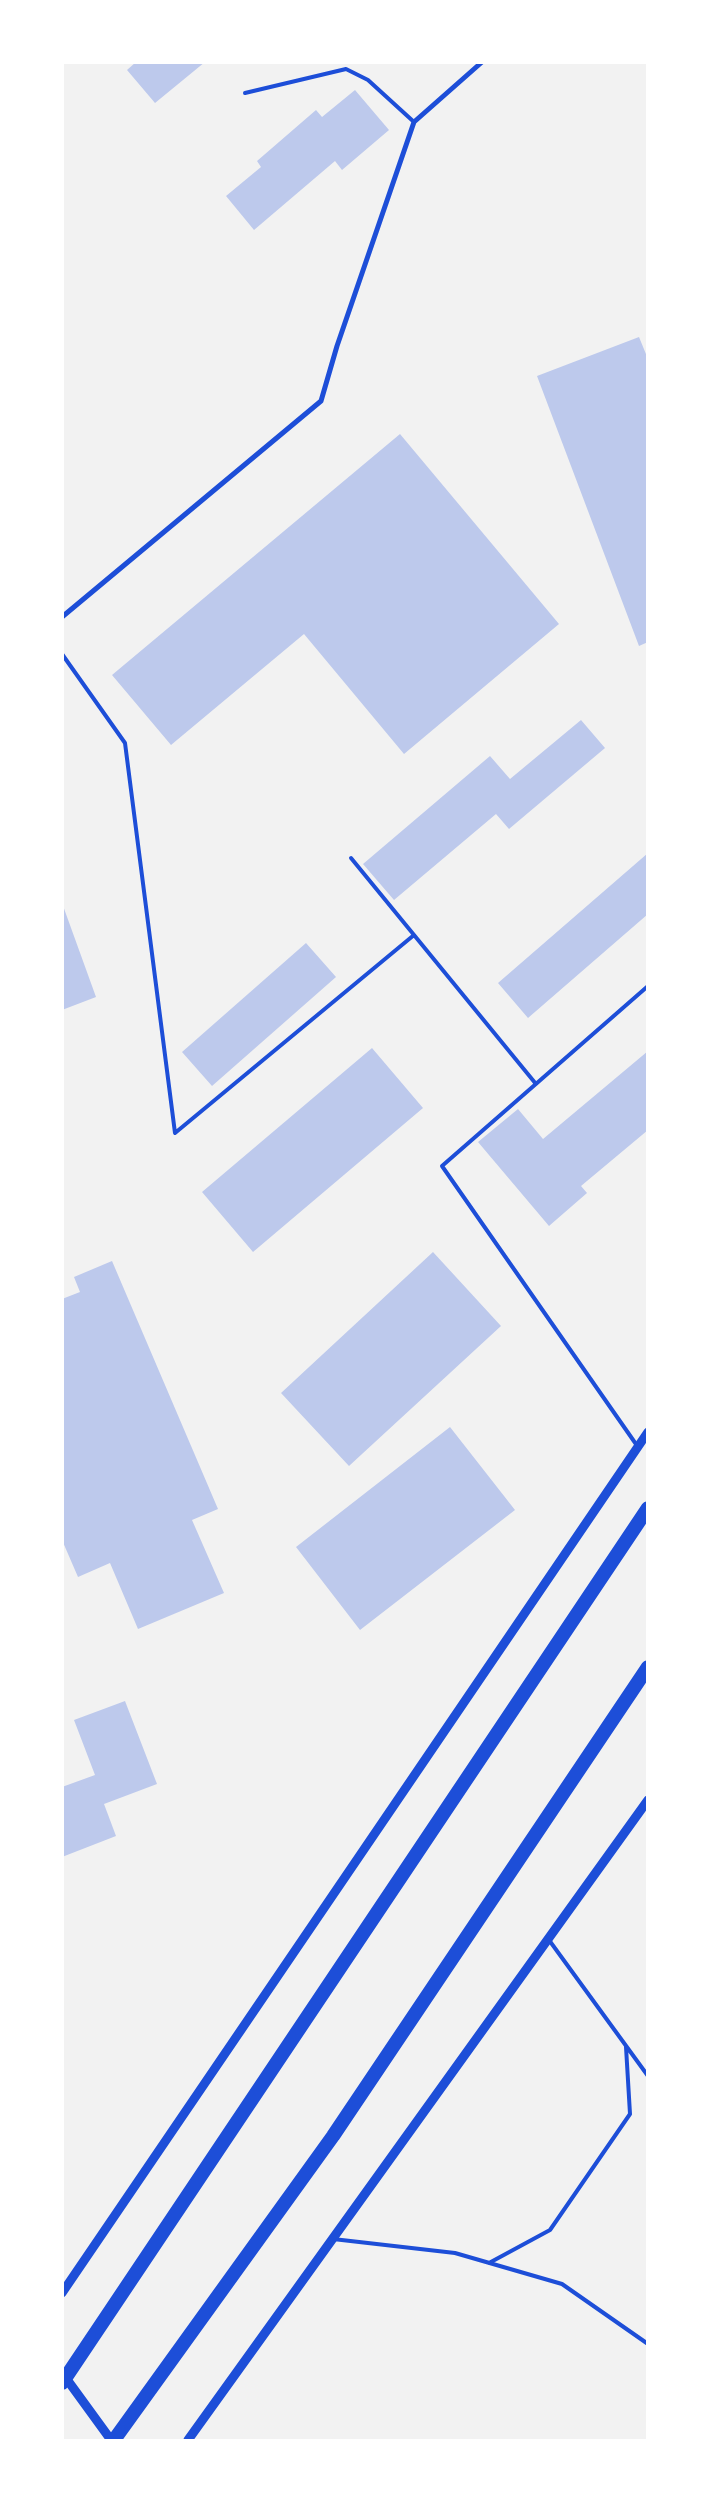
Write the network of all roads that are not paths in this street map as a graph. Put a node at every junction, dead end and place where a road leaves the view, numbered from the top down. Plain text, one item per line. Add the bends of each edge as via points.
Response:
1 (482, 62) edge
2 (245, 93) dead end
3 (414, 122) junction
4 (62, 617) edge
5 (62, 654) edge
6 (351, 858) dead end
7 (414, 935) junction
8 (648, 986) edge
9 (536, 1084) junction
10 (648, 1432) edge
11 (638, 1447) junction
12 (648, 1508) edge
13 (648, 1667) edge
14 (648, 1800) edge
15 (548, 1939) junction
16 (626, 2047) junction
17 (648, 2076) edge
18 (333, 2239) junction
19 (489, 2263) junction
20 (62, 2293) edge
21 (648, 2344) edge
22 (63, 2378) edge
23 (113, 2440) edge
24 (188, 2440) edge

1 - 3 street
2 - 3 lane via 346,69 368,80
3 - 4 street via 321,401
5 - 7 lane via 125,743 175,1133
6 - 7 lane
7 - 9 lane
8 - 9 lane
9 - 11 lane via 442,1166
10 - 11 street
11 - 20 street
12 - 22 highway
13 - 23 highway via 333,2136
14 - 15 street
15 - 16 lane
15 - 18 street
16 - 17 lane
16 - 19 lane via 630,2114 550,2230
18 - 19 lane via 454,2253
18 - 24 street
19 - 21 lane via 562,2284
22 - 23 street

